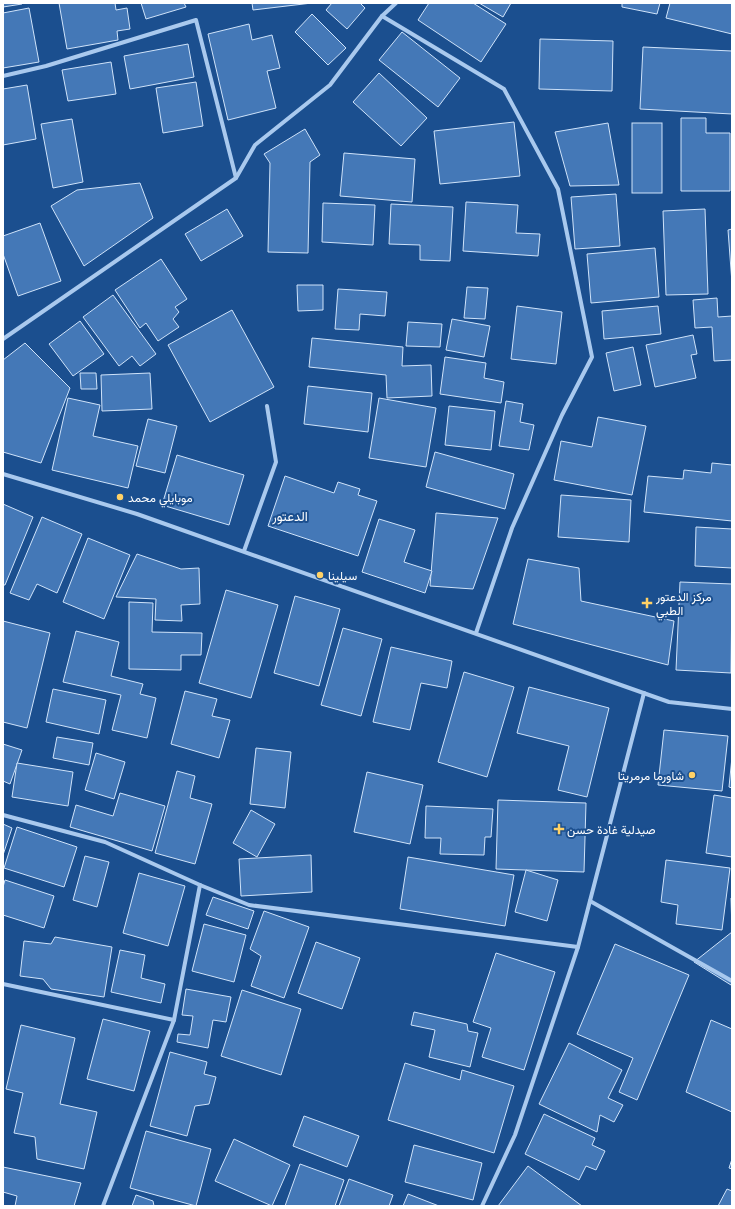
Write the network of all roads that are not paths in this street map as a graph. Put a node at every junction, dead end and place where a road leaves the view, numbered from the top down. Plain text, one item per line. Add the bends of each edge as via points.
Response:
1 (396, 3) edge
2 (382, 16) junction
3 (3, 76) edge
4 (236, 178) junction
5 (3, 339) edge
6 (267, 406) dead end
7 (3, 474) edge
8 (244, 551) junction
9 (476, 633) junction
10 (644, 693) junction
11 (732, 709) edge
12 (3, 815) edge
13 (200, 885) junction
14 (590, 901) junction
15 (578, 946) junction
16 (732, 981) edge
17 (3, 984) edge
18 (174, 1020) junction
19 (102, 1206) edge
20 (482, 1206) edge

1 - 2 street
2 - 4 street via 330,85 255,145
2 - 9 street via 504,89 558,189 592,357 562,415 512,528
3 - 4 street via 46,66 196,20
4 - 5 street
6 - 8 street via 276,462
7 - 8 street via 137,514
8 - 9 street
9 - 10 street
10 - 11 street via 669,702
10 - 14 street
12 - 13 street via 105,842
13 - 15 street via 249,905
13 - 18 street
14 - 15 street
14 - 16 street
15 - 20 street via 515,1135
17 - 18 street
18 - 19 street

